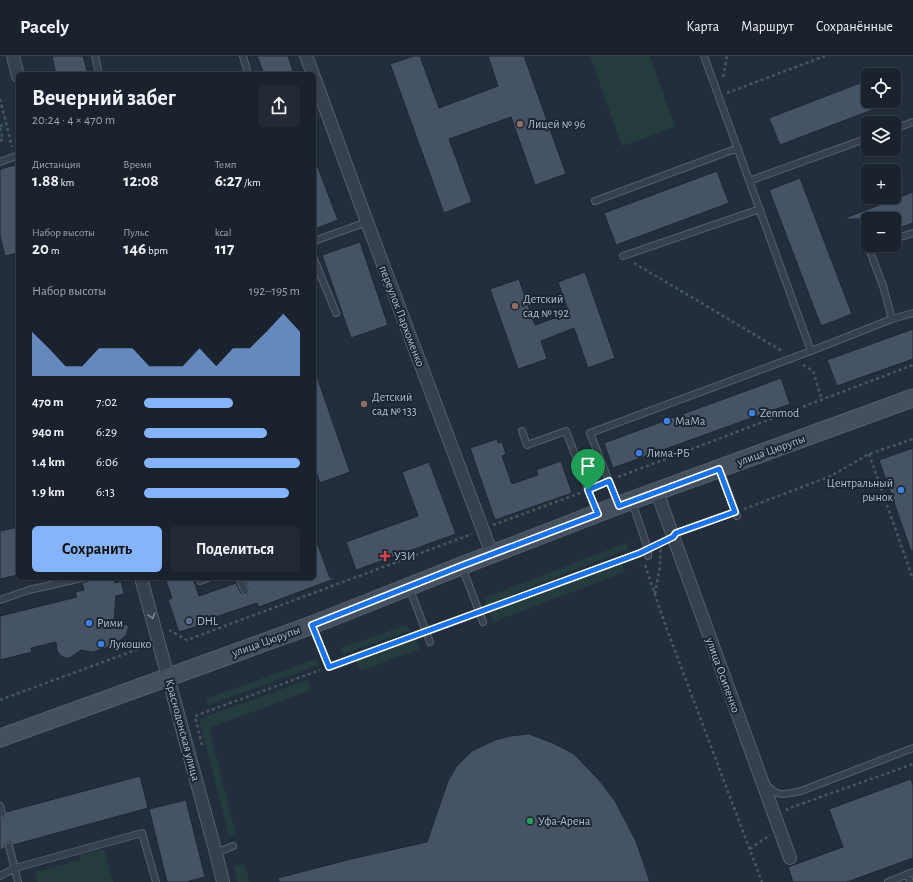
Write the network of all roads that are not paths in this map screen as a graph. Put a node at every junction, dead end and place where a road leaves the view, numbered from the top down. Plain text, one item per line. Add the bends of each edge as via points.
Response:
1 (13, 56) edge
2 (95, 56) edge
3 (243, 56) edge
4 (306, 56) edge
5 (704, 56) edge
6 (17, 72) edge
7 (99, 72) edge
8 (247, 72) edge
9 (312, 72) edge
10 (316, 82) edge
11 (913, 122) edge
12 (901, 126) edge
13 (861, 141) edge
14 (738, 148) junction
15 (16, 156) edge
16 (0, 162) edge
17 (749, 181) junction
18 (595, 201) dead end
19 (760, 209) junction
20 (367, 222) junction
21 (913, 233) edge
22 (901, 237) edge
23 (316, 240) edge
24 (870, 252) edge
25 (623, 256) road end
26 (316, 264) edge
27 (336, 313) dead end
28 (913, 313) edge
29 (892, 319) junction
30 (811, 351) junction
31 (913, 398) edge
32 (522, 431) dead end
33 (719, 469) junction
34 (657, 492) junction
35 (625, 503) junction
36 (598, 514) junction
37 (736, 514) road end
38 (648, 552) road end
39 (492, 554) junction
40 (461, 566) junction
41 (73, 580) edge
42 (142, 580) edge
43 (240, 580) edge
44 (409, 587) junction
45 (245, 591) dead end
46 (0, 600) edge
47 (482, 622) dead end
48 (312, 625) junction
49 (430, 642) dead end
50 (329, 667) road end
51 (169, 678) junction
52 (0, 738) edge
53 (913, 748) edge
54 (760, 776) junction
55 (0, 806) edge
56 (2, 814) dead end
57 (9, 846) dead end
58 (233, 846) dead end
59 (216, 853) junction
60 (790, 858) dead end
61 (15, 868) junction
62 (910, 873) edge
63 (0, 876) edge
64 (18, 882) edge
65 (156, 882) edge
66 (223, 882) edge
67 (888, 882) edge
68 (910, 882) edge

1 - 6 street
2 - 7 lane
3 - 8 lane
4 - 9 street
5 - 14 lane
10 - 20 street, переулок Пархоменко
11 - 12 lane
13 - 17 lane
14 - 17 lane
14 - 18 lane
15 - 16 lane
17 - 19 lane
19 - 25 lane
19 - 30 lane
20 - 23 lane
20 - 39 street, переулок Пархоменко
21 - 22 lane
24 - 29 lane
26 - 27 lane
28 - 29 lane
29 - 30 lane
30 - 35 lane via 590,433 609,481
31 - 33 main road, улица Цюрупы
32 - 36 lane via 527,445 566,431
33 - 34 main road, улица Цюрупы
33 - 37 lane
34 - 35 main road, улица Цюрупы
34 - 54 street, улица Осипенко
35 - 36 main road, улица Цюрупы
35 - 38 lane
36 - 39 main road, улица Цюрупы
39 - 40 main road, улица Цюрупы
40 - 44 main road, улица Цюрупы
40 - 47 lane
41 - 46 lane
42 -> 51 street, Краснодонская улица
43 - 45 lane
44 - 48 main road, улица Цюрупы
44 - 49 lane
48 - 50 lane
48 - 51 main road, улица Цюрупы
51 - 52 main road, улица Цюрупы
51 - 59 street, Краснодонская улица
53 - 54 lane via 801,791 784,795 772,791
54 - 60 street, улица Осипенко
55 - 56 lane
57 - 61 lane
58 - 59 lane
59 - 66 street, Краснодонская улица
61 - 63 lane
61 - 64 lane
61 - 65 lane via 142,833
62 - 67 lane
62 - 68 lane

